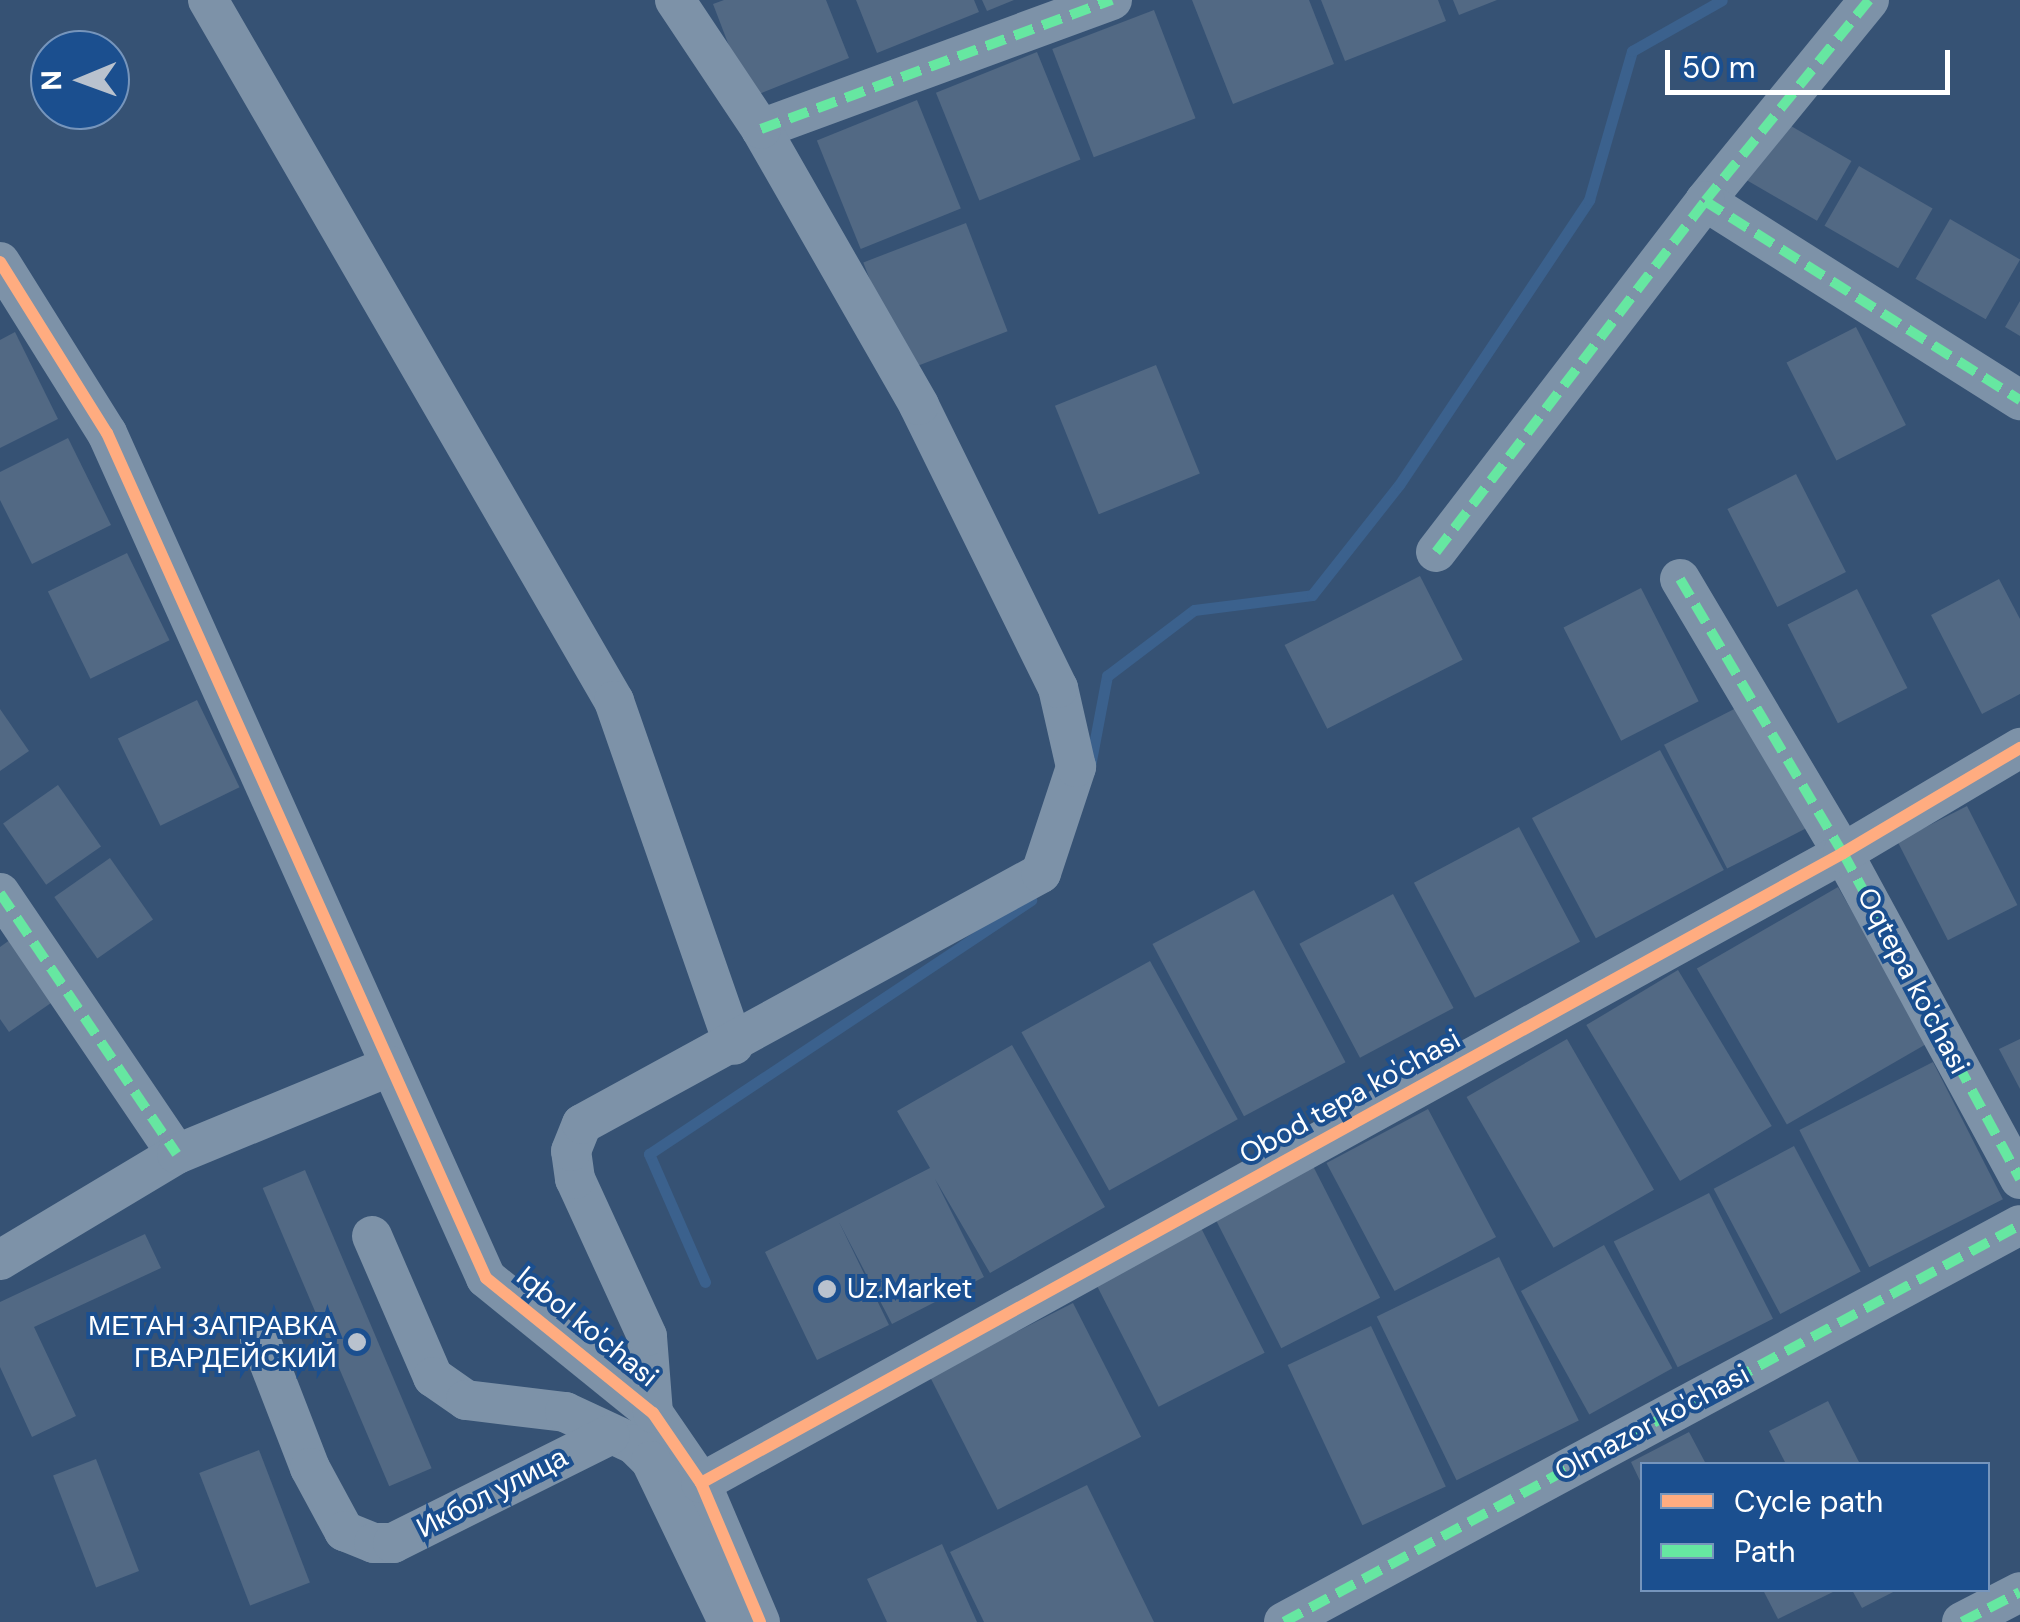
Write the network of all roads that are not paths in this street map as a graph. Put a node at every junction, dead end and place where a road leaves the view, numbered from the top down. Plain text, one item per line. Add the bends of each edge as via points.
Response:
1 (208, 0) edge
2 (675, 0) edge
3 (1112, 0) edge
4 (1868, 0) edge
5 (761, 129) junction
6 (1705, 201) junction
7 (0, 262) edge
8 (2020, 400) edge
9 (1436, 552) dead end
10 (1680, 579) dead end
11 (2020, 748) edge
12 (1843, 852) junction
13 (0, 894) edge
14 (734, 1044) junction
15 (391, 1066) junction
16 (178, 1154) junction
17 (2020, 1179) edge
18 (2020, 1225) edge
19 (372, 1236) dead end
20 (0, 1260) edge
21 (260, 1339) dead end
22 (653, 1413) junction
23 (610, 1435) junction
24 (701, 1483) junction
25 (2020, 1592) edge
26 (728, 1622) edge
27 (760, 1622) edge
28 (1284, 1622) edge
29 (1962, 1622) edge

1 - 14 street via 614,701
2 - 5 street
3 - 5 street
4 - 6 street
5 - 14 street via 920,405 1058,688 1076,767 1041,873
6 - 8 street
6 - 9 street
7 - 15 street, Iqbol ko'chasi via 106,433
10 - 12 street, Oqtepa ko'chasi
11 - 12 street, Obod tepa ko'chasi
12 - 17 street, Oqtepa ko'chasi
12 - 24 street, Obod tepa ko'chasi
13 - 16 street
14 - 22 street via 582,1124 571,1150 575,1179 648,1336
15 - 16 street
15 - 22 street, Iqbol ko'chasi via 486,1278
16 - 20 street
18 - 28 street, Olmazor ko'chasi
19 - 23 street via 434,1377 466,1400 564,1412
21 - 23 street, Икбол улица via 310,1468 344,1532 374,1543 393,1543
22 - 24 street, Iqbol ko'chasi
23 - 26 street via 651,1461
24 - 27 street, Iqbol ko'chasi
25 - 29 street

